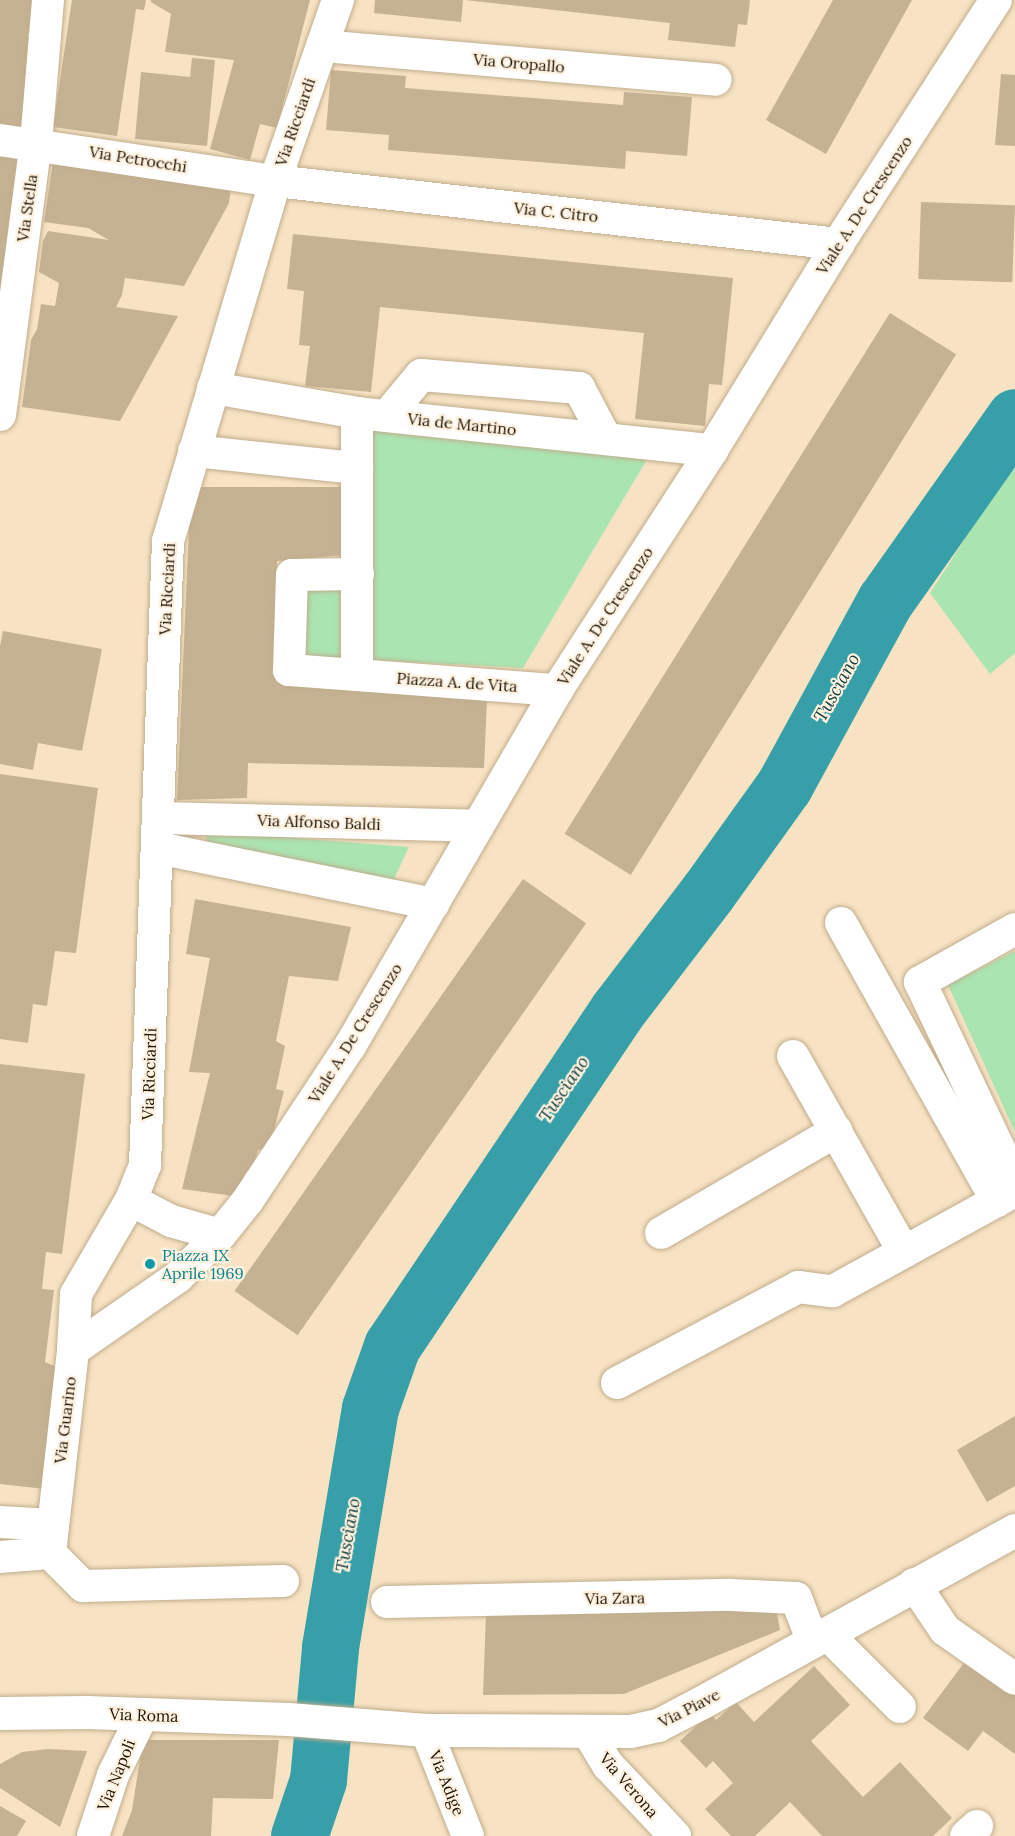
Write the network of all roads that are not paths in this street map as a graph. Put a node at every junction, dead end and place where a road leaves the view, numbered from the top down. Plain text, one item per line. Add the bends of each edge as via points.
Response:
1 (48, 0) edge
2 (338, 0) edge
3 (996, 0) edge
4 (321, 46) junction
5 (716, 80) dead end
6 (0, 140) edge
7 (36, 143) junction
8 (275, 181) junction
9 (838, 244) junction
10 (213, 388) junction
11 (0, 406) edge
12 (372, 415) junction
13 (606, 439) junction
14 (712, 450) junction
15 (194, 451) junction
16 (357, 468) junction
17 (358, 574) junction
18 (357, 675) junction
19 (558, 690) junction
20 (478, 826) junction
21 (159, 833) junction
22 (433, 904) junction
23 (841, 923) dead end
24 (1015, 929) edge
25 (793, 1056) dead end
26 (836, 1131) junction
27 (1009, 1191) edge
28 (131, 1200) junction
29 (661, 1233) dead end
30 (220, 1235) junction
31 (904, 1252) junction
32 (73, 1350) junction
33 (617, 1383) dead end
34 (0, 1522) edge
35 (1015, 1530) edge
36 (51, 1539) junction
37 (0, 1557) edge
38 (283, 1581) dead end
39 (914, 1584) junction
40 (387, 1602) dead end
41 (820, 1638) junction
42 (1015, 1679) edge
43 (900, 1707) dead end
44 (0, 1713) edge
45 (142, 1716) junction
46 (288, 1719) joint
47 (426, 1730) junction
48 (588, 1732) junction
49 (93, 1836) edge
50 (468, 1836) edge
51 (675, 1836) edge

1 - 7 street, Via Stella
2 - 4 street, Via Ricciardi
3 - 9 street, Viale A. De Crescenzo
4 - 5 street, Via Oropallo
4 - 8 street, Via Ricciardi
6 - 7 street, Via Petrocchi
7 - 8 street, Via Petrocchi
7 - 11 street, Via Stella
8 - 9 street, Via C. Citro
8 - 10 street, Via Ricciardi
9 - 14 street, Viale A. De Crescenzo
10 - 12 street, Via de Martino
10 - 15 street, Via Ricciardi
12 - 13 street, Via de Martino
12 - 13 street via 421,375 579,388
12 - 16 street
13 - 14 street, Via de Martino
14 - 19 street, Viale A. De Crescenzo
15 - 16 street
15 - 21 street, Via Ricciardi via 168,541
16 - 17 street
17 - 18 street
17 - 18 street, Piazza A. de Vita via 292,575 289,670
18 - 19 street, Piazza A. de Vita
19 - 20 street, Viale A. De Crescenzo
20 - 21 street, Via Alfonso Baldi
20 - 22 street, Viale A. De Crescenzo
21 - 22 street
21 - 28 street, Via Ricciardi via 145,1165
22 - 30 street, Viale A. De Crescenzo via 350,1046 248,1200
23 - 27 street
24 - 27 street via 920,982
25 - 26 street
26 - 29 street
26 - 31 street
27 - 31 street
28 - 30 street via 171,1221
28 - 32 street, Via Ricciardi via 76,1294
30 - 32 street, Viale A. De Crescenzo via 178,1277
31 - 33 street via 833,1291 798,1287
32 - 36 street, Via Guarino
34 - 36 street
35 - 39 main road, Via Piave
36 - 37 street via 12,1558
36 - 38 street via 83,1586
39 - 41 main road, Via Piave
39 - 42 street via 945,1630
40 - 41 street, Via Zara via 731,1595 796,1598
41 - 43 street
41 - 48 main road, Via Piave via 658,1725 630,1731
44 - 45 main road, Via Roma
45 - 46 main road, Via Roma
45 - 49 street, Via Napoli via 113,1775
46 - 47 main road, Via Piave
47 - 48 main road, Via Piave
47 - 50 street, Via Adige
48 - 51 street, Via Verona via 608,1765

